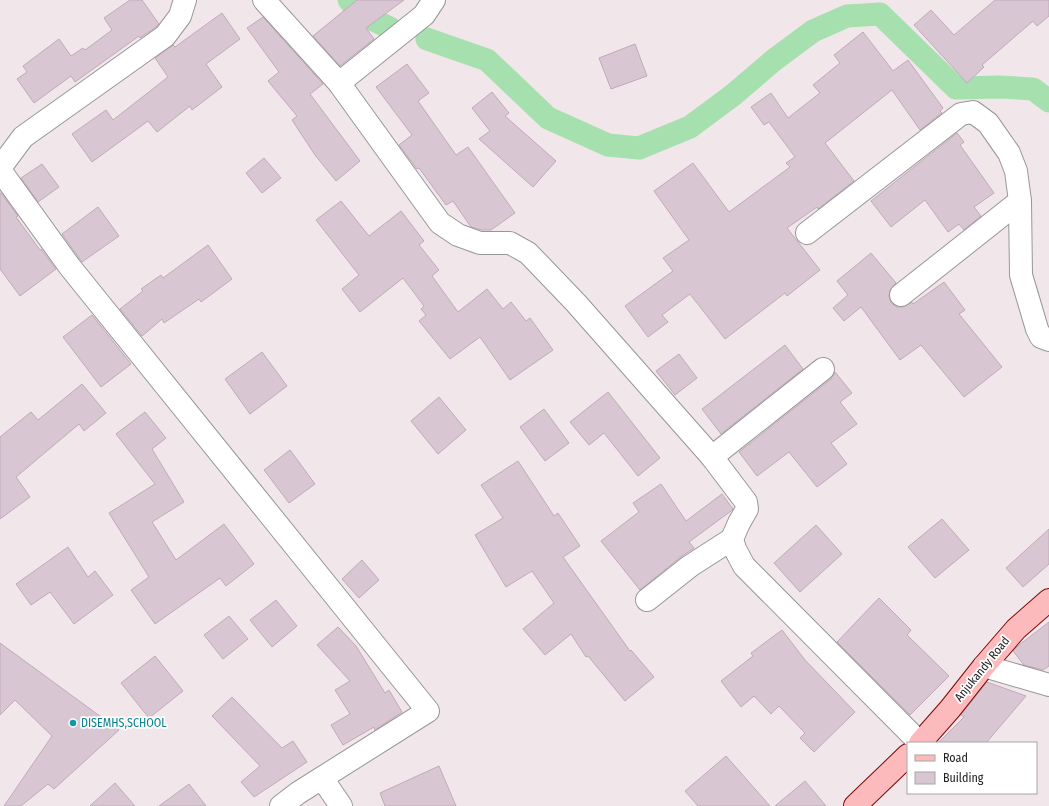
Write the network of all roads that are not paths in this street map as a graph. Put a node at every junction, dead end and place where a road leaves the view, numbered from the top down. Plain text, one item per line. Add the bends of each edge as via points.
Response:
1 (186, 0) edge
2 (264, 0) edge
3 (434, 0) edge
4 (339, 83) junction
5 (0, 169) edge
6 (1020, 201) junction
7 (807, 233) dead end
8 (901, 295) dead end
9 (1049, 340) edge
10 (823, 369) dead end
11 (712, 457) junction
12 (732, 539) junction
13 (647, 600) dead end
14 (1049, 600) edge
15 (984, 666) junction
16 (1049, 685) edge
17 (919, 742) edge
18 (921, 742) edge
19 (907, 756) edge
20 (322, 778) junction
21 (864, 803) edge
22 (281, 806) edge
23 (341, 806) edge

1 - 5 street via 180,16 165,36 23,137
2 - 4 street
3 - 4 street via 424,15
4 - 11 street via 440,223 458,235 480,242 510,243 528,253 576,303
5 - 20 street via 70,267 428,711
6 - 7 street via 1016,171 1009,153 988,123 973,112 961,114
6 - 8 street
6 - 9 street via 1021,274 1037,329 1042,337
10 - 11 street
11 - 12 street via 746,502 747,509
12 - 13 street via 690,566
12 - 17 street via 744,566
14 - 15 street, Anjukandy Road via 1016,629
15 - 16 street
15 - 18 street, Anjukandy Road
19 - 21 street
20 - 22 street
20 - 23 street

